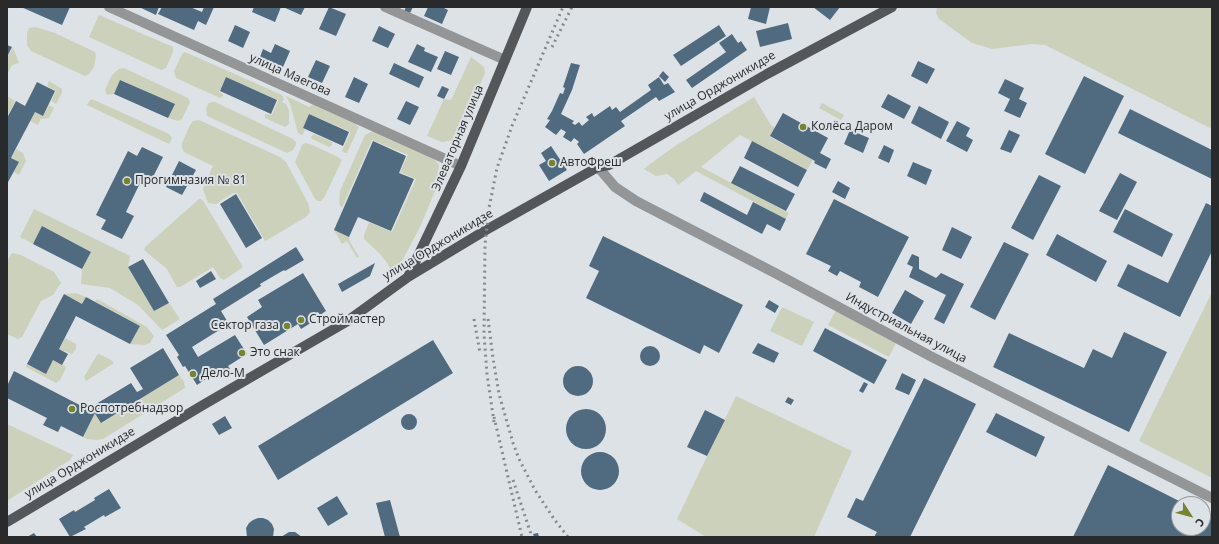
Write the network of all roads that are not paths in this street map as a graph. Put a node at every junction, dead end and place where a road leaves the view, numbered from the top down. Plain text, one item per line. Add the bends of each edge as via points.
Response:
1 (108, 7) edge
2 (385, 7) edge
3 (527, 7) edge
4 (892, 7) edge
5 (505, 60) junction
6 (461, 166) junction
7 (598, 168) junction
8 (408, 277) junction
9 (1212, 498) edge
10 (7, 522) edge

1 - 6 street, улица Маегова
2 - 5 street
3 - 5 main road, Элеваторная улица
4 - 7 main road, улица Орджоникидзе via 773,71 609,165
5 - 6 main road, Элеваторная улица
6 - 8 main road, Элеваторная улица
7 - 8 main road, улица Орджоникидзе
7 - 9 street, Индустриальная улица via 615,187 636,201 941,362
8 - 10 main road, улица Орджоникидзе via 346,322

